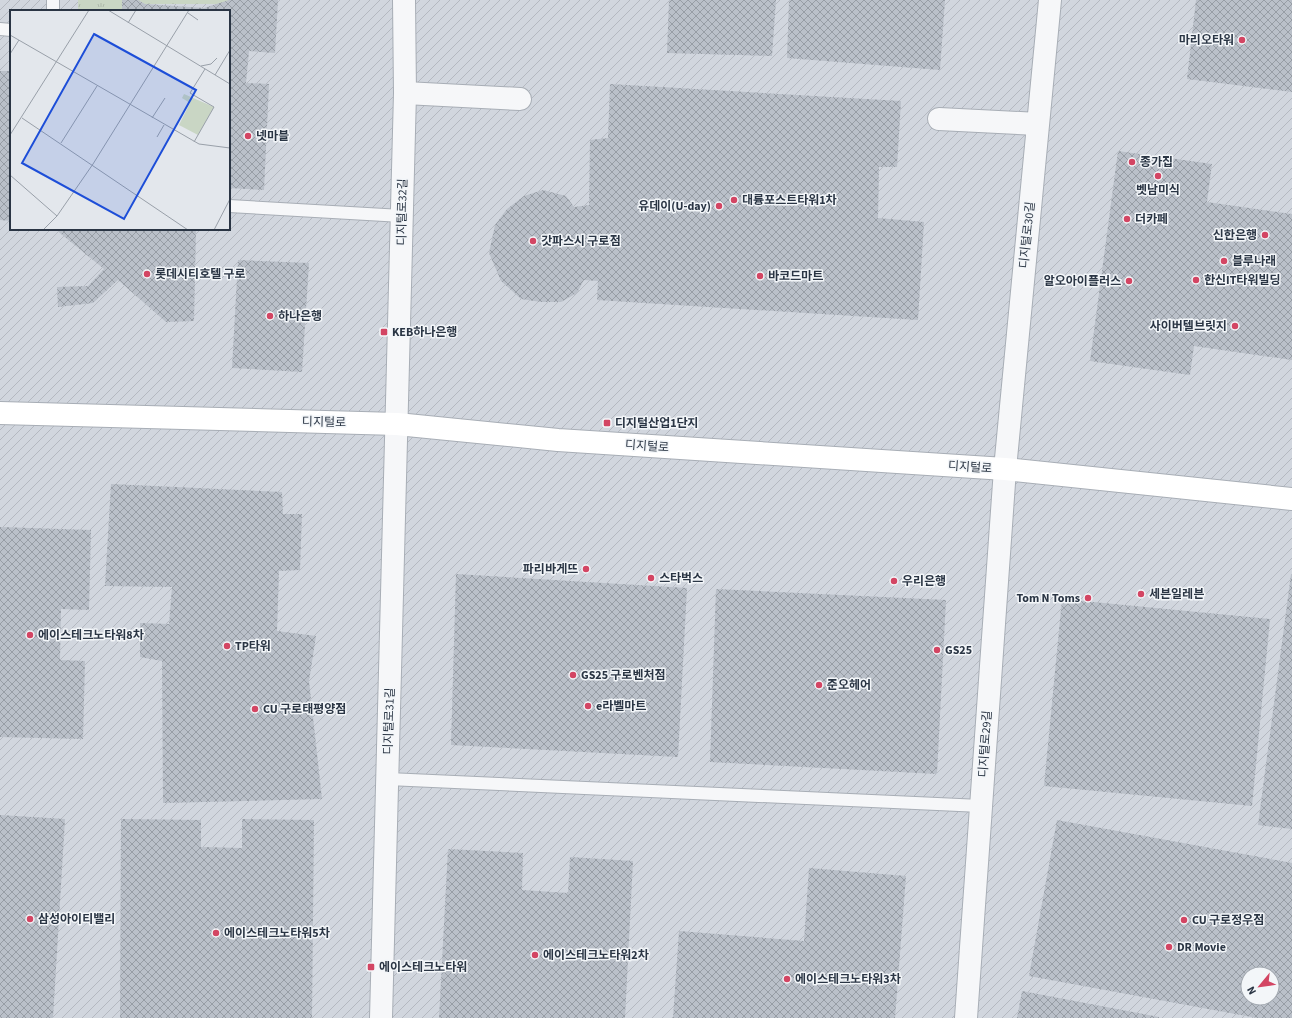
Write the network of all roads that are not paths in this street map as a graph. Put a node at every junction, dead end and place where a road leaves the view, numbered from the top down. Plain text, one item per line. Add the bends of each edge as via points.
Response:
1 (53, 0) edge
2 (404, 0) edge
3 (1050, 0) edge
4 (52, 10) edge
5 (0, 29) edge
6 (10, 30) edge
7 (405, 93) junction
8 (520, 99) dead end
9 (939, 119) dead end
10 (1038, 124) junction
11 (230, 206) edge
12 (402, 216) junction
13 (0, 413) edge
14 (397, 424) junction
15 (1005, 469) junction
16 (1292, 499) edge
17 (388, 778) junction
18 (981, 806) junction
19 (381, 1018) edge
20 (966, 1018) edge

1 - 4 lane
2 - 7 street, 디지털로32길
3 - 10 street, 디지털로30길
5 - 6 lane
7 - 8 street
7 - 12 street, 디지털로32길
9 - 10 street
10 - 15 street, 디지털로30길
11 - 12 lane
12 - 14 street, 디지털로32길
13 - 14 main road, 디지털로
14 - 15 main road, 디지털로 via 558,440
14 - 17 street, 디지털로31길
15 - 16 main road, 디지털로
15 - 18 street, 디지털로29길
17 - 18 lane
17 - 19 street, 디지털로31길
18 - 20 street, 디지털로29길

